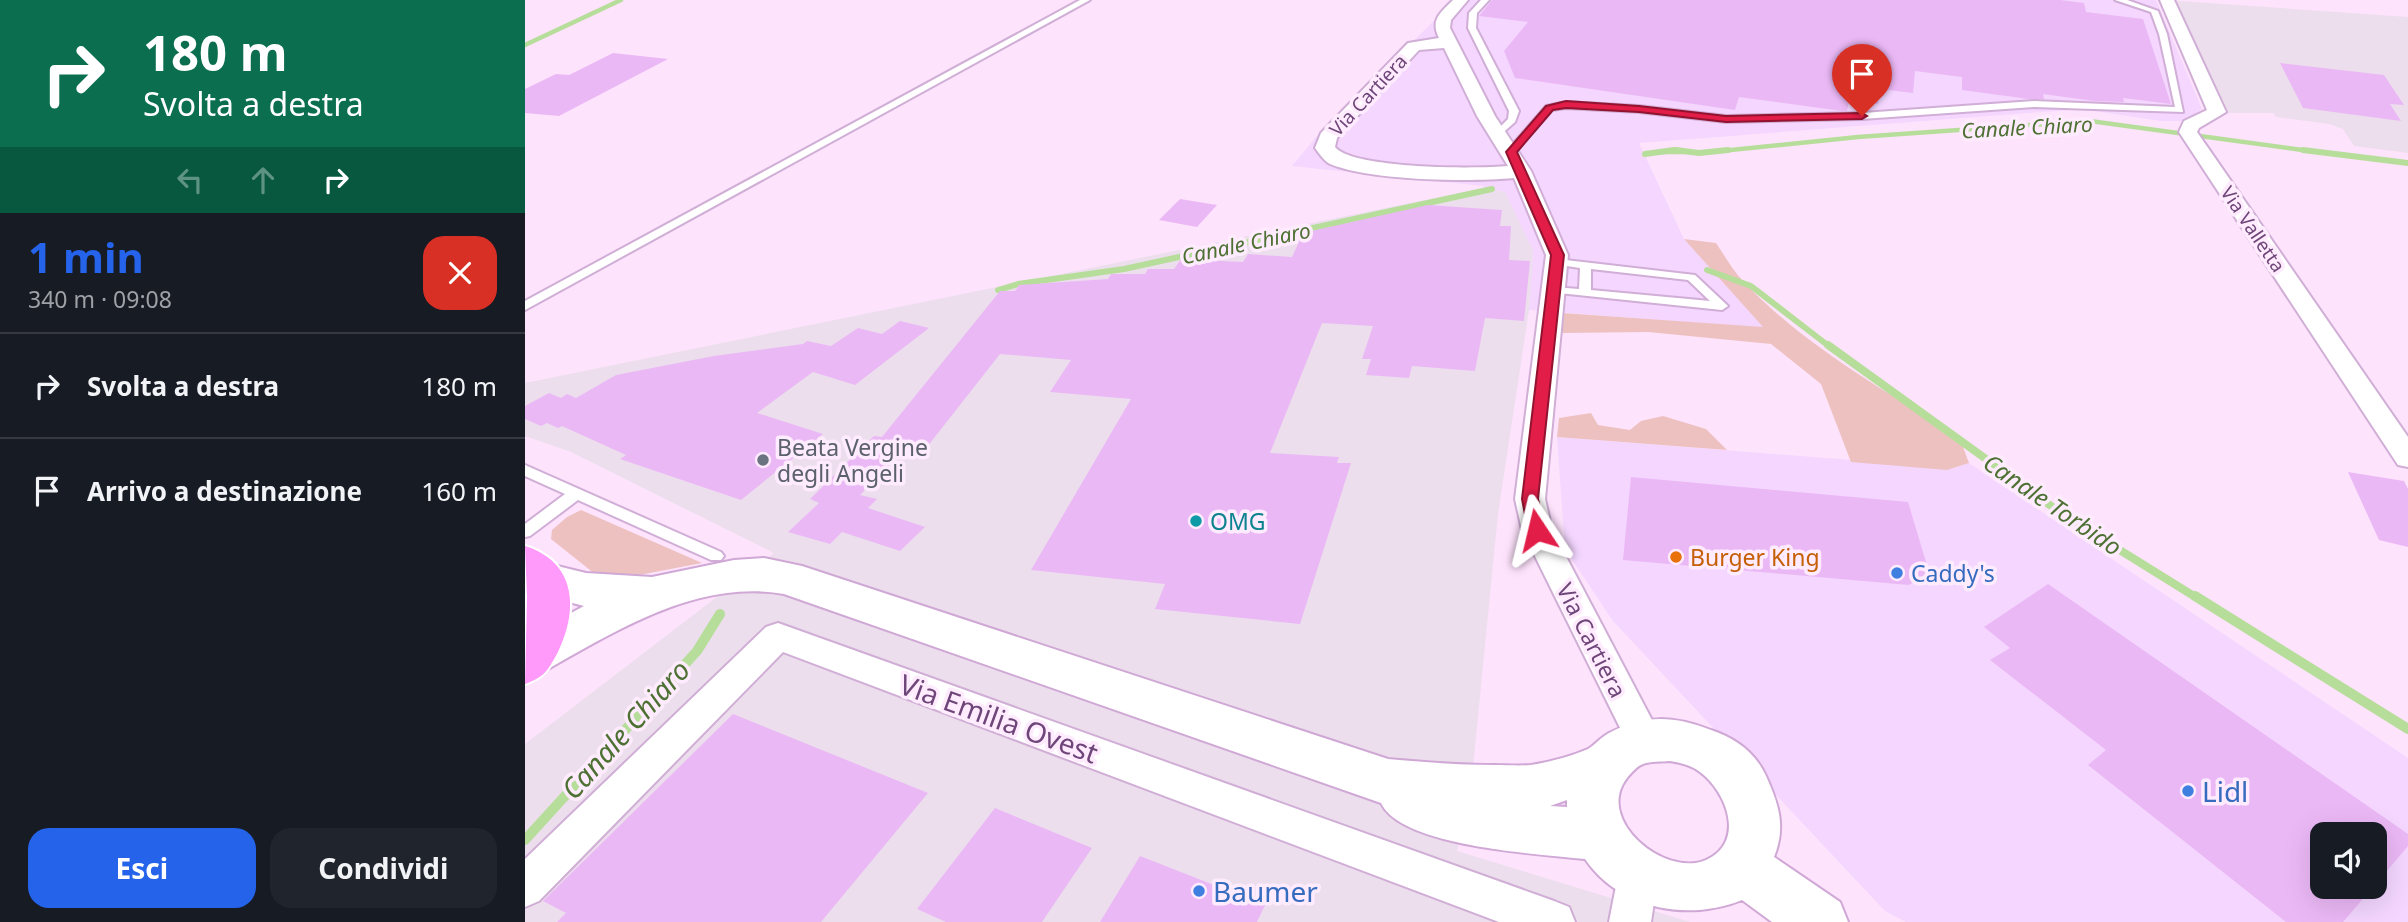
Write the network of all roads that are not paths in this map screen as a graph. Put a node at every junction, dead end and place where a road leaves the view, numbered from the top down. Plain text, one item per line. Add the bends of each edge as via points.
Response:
1 (1086, 0) edge
2 (1461, 0) edge
3 (1485, 0) edge
4 (2119, 0) edge
5 (2167, 0) edge
6 (1450, 42) junction
7 (1498, 134) junction
8 (1516, 161) junction
9 (1586, 265) junction
10 (1565, 282) junction
11 (525, 306) edge
12 (2408, 458) edge
13 (525, 470) edge
14 (575, 494) junction
15 (525, 532) edge
16 (738, 569) junction
17 (535, 571) edge
18 (654, 593) junction
19 (529, 661) edge
20 (1625, 754) junction
21 (1388, 782) junction
22 (1600, 835) junction
23 (1741, 867) junction
24 (525, 887) edge
25 (1634, 899) edge
26 (1554, 922) edge
27 (1820, 922) edge

1 - 11 lane
2 - 6 street, Via Cartiera via 1441,24
3 - 7 lane via 1473,13 1472,28 1514,111
4 - 8 lane via 2154,11 2180,110 2033,104 1862,116 1726,119 1566,104 1549,108
5 - 12 street, Via Valletta via 2217,112 2191,125 2189,135
6 - 7 street, Via Cartiera
6 - 8 street, Via Cartiera via 1414,46 1328,137 1325,148 1334,159 1349,164 1449,174 1478,175
7 - 8 street, Via Cartiera
8 - 10 street, Via Cartiera via 1555,247
9 - 10 lane
9 - 10 lane
9 - 10 lane via 1691,277 1722,306
10 - 20 street, Via Cartiera via 1530,499 1537,530 1564,586
13 - 14 lane
14 - 15 lane
14 - 16 lane
16 - 18 main road
16 - 21 main road via 805,582
17 - 18 main road via 586,590
17 - 19 main road via 550,595 550,613
18 - 19 main road
20 - 21 main road via 1531,788 1445,789
20 - 22 main road via 1595,786 1593,810
20 - 23 main road via 1669,739 1719,757 1739,775 1752,798 1757,822 1753,846
21 - 22 main road via 1417,807 1477,822
22 - 25 main road via 1616,857
23 - 25 main road via 1720,882 1694,889 1665,887
23 - 27 main road
24 - 26 street, Via Emilia Ovest via 778,636

